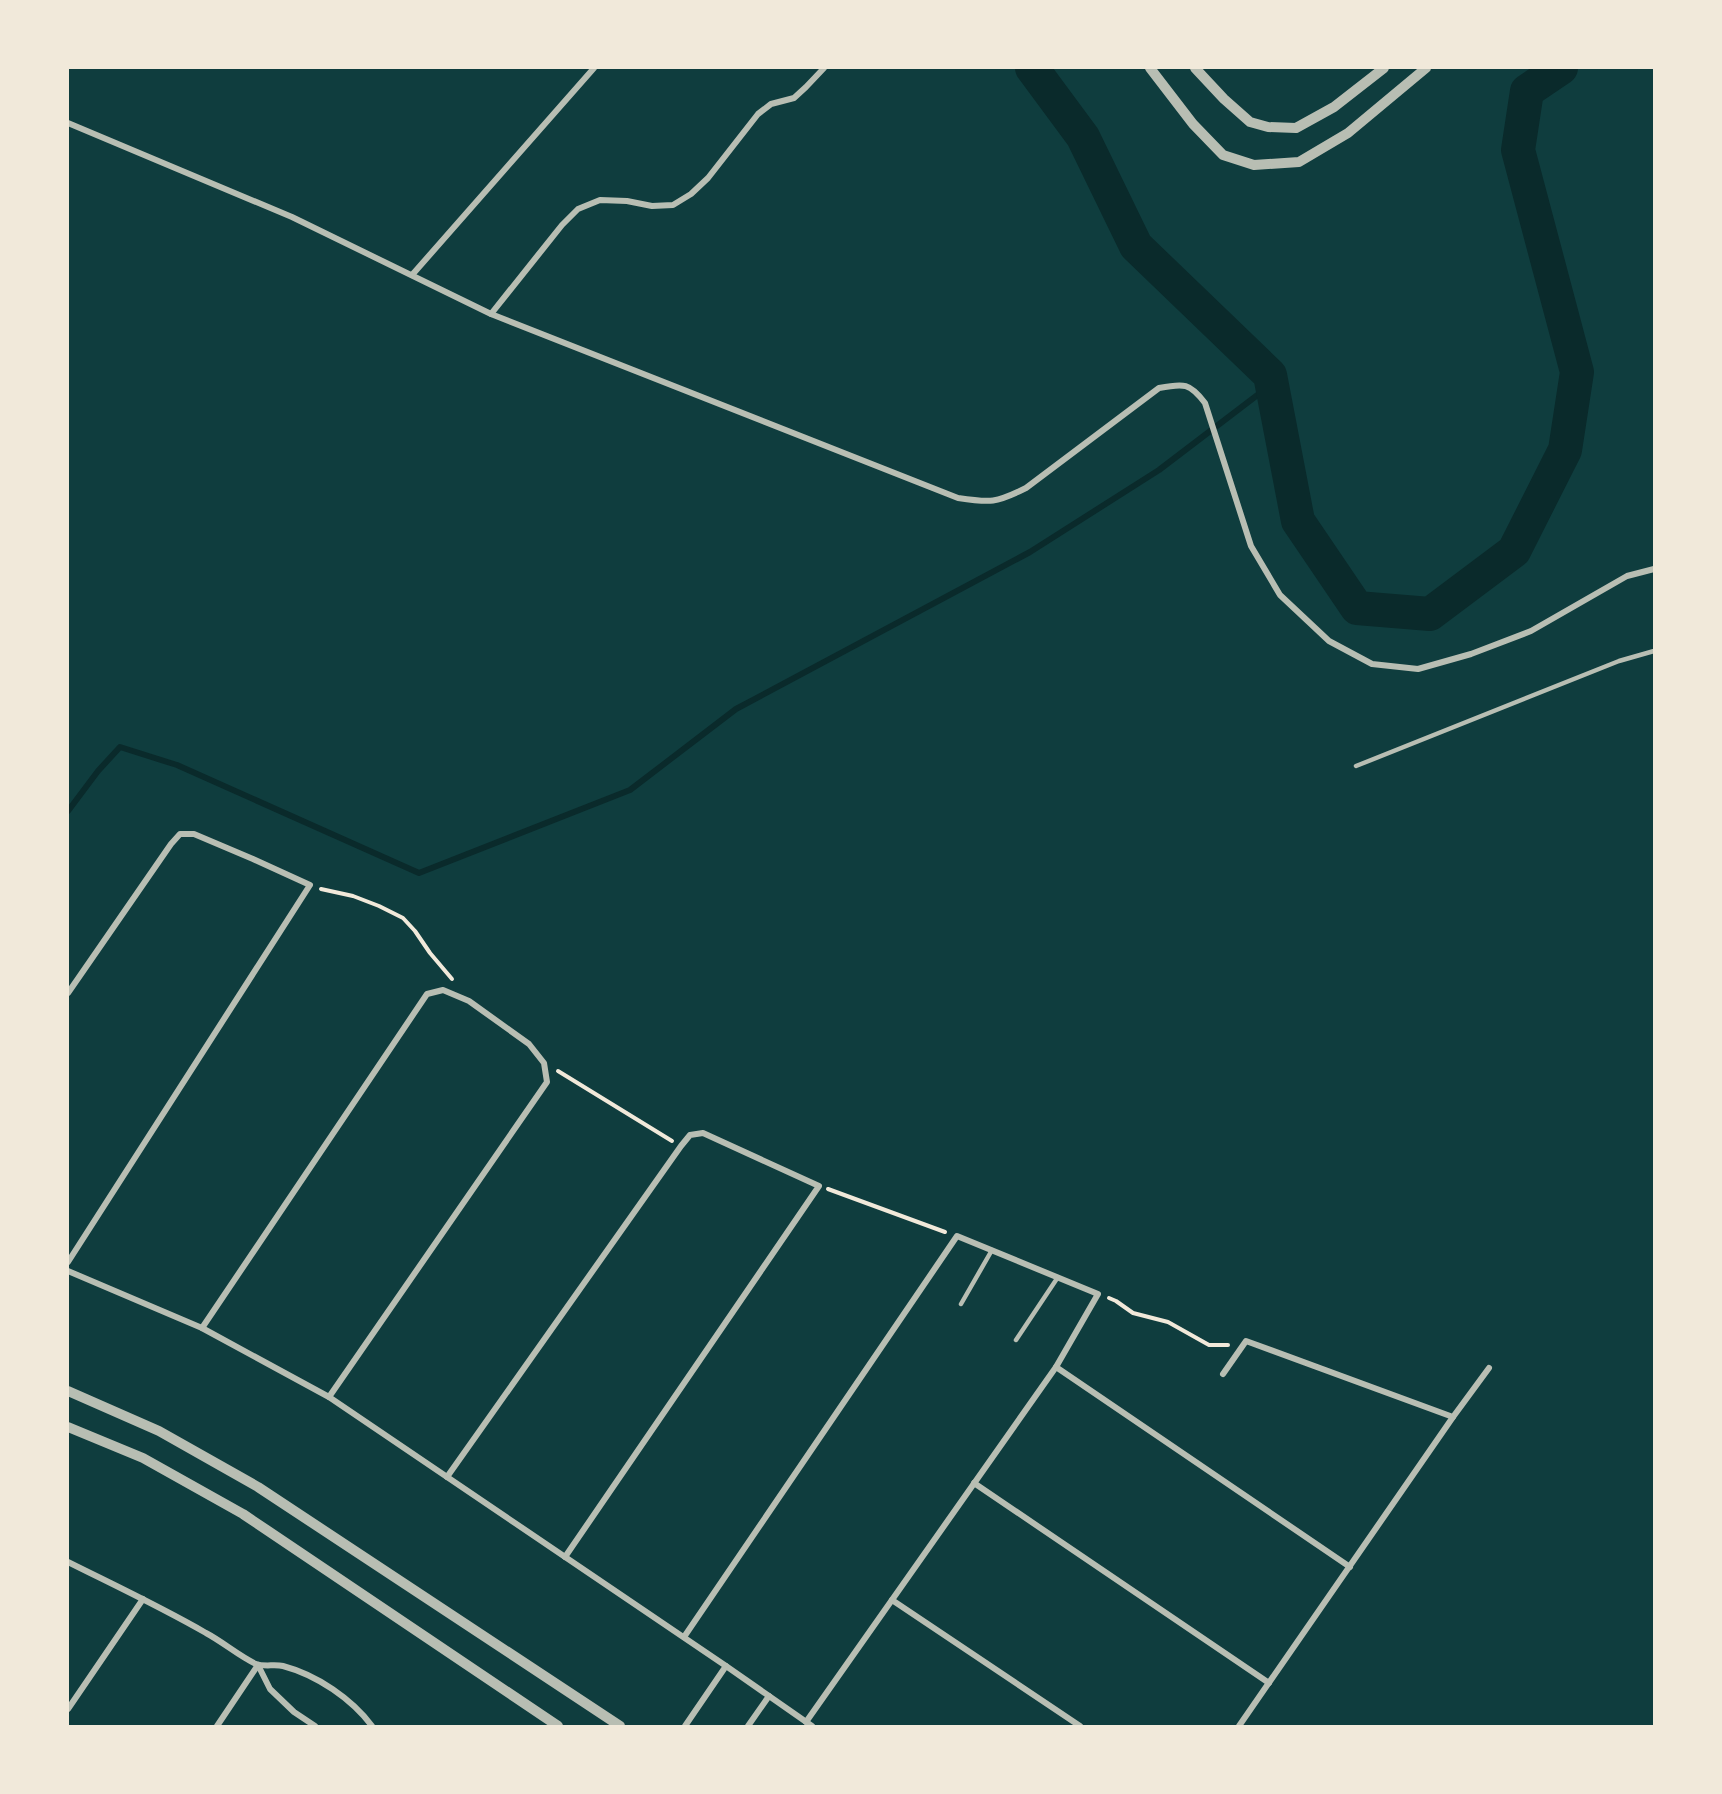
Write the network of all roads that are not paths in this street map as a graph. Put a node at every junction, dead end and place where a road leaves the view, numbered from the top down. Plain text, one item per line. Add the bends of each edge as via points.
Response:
1 (594, 68) edge
2 (824, 68) edge
3 (1150, 68) edge
4 (1195, 68) edge
5 (1384, 68) edge
6 (1426, 68) edge
7 (68, 123) edge
8 (412, 275) junction
9 (491, 314) junction
10 (1654, 569) edge
11 (1654, 651) edge
12 (1356, 765) dead end
13 (68, 993) edge
14 (992, 1250) junction
15 (68, 1262) edge
16 (68, 1270) edge
17 (1058, 1277) junction
18 (961, 1304) dead end
19 (202, 1328) junction
20 (1016, 1340) dead end
21 (1056, 1367) junction
22 (1489, 1368) dead end
23 (1223, 1374) dead end
24 (68, 1391) edge
25 (329, 1397) junction
26 (1453, 1417) junction
27 (68, 1427) edge
28 (447, 1477) junction
29 (974, 1483) junction
30 (565, 1557) junction
31 (68, 1563) edge
32 (1350, 1566) junction
33 (143, 1599) junction
34 (892, 1600) junction
35 (684, 1637) junction
36 (258, 1665) junction
37 (726, 1666) junction
38 (1269, 1683) junction
39 (769, 1696) junction
40 (68, 1709) edge
41 (806, 1722) junction
42 (217, 1726) edge
43 (315, 1726) edge
44 (372, 1726) edge
45 (558, 1726) edge
46 (620, 1726) edge
47 (685, 1726) edge
48 (748, 1726) edge
49 (812, 1726) edge
50 (1080, 1726) edge
51 (1239, 1726) edge

1 - 8 street
2 - 9 street via 794,98 771,104 758,114 708,178 673,205 600,200 578,208
3 - 6 street via 1193,124 1223,155 1254,165 1299,162 1348,133
4 - 5 street via 1250,122 1296,128 1334,107
7 - 8 street via 292,217
8 - 9 street
9 - 10 street via 958,498 984,502 1002,500 1026,488 1159,388 1179,384 1195,390 1205,403 1251,546 1280,595 1329,641 1372,664 1418,669 1471,654 1532,631 1627,576
11 - 12 lane via 1618,661
13 - 15 street via 180,834 194,834 310,885
14 - 17 street
14 - 18 lane
14 - 35 street via 957,1236
16 - 19 street
17 - 20 lane
17 - 21 street via 1098,1294
19 - 25 street
19 - 25 street via 427,994 443,990 469,1001 529,1044 544,1063 547,1082
21 - 29 street
21 - 32 street
22 - 26 street
23 - 26 street via 1246,1341
24 - 46 street via 159,1431 258,1487
25 - 28 street
26 - 32 street
27 - 45 street via 143,1458 243,1514
28 - 30 street
28 - 30 street via 690,1135 703,1133 819,1186
29 - 34 street
29 - 38 street
30 - 35 street
31 - 33 street
32 - 38 street
33 - 36 street
33 - 40 street
34 - 41 street
34 - 50 street
35 - 37 street
36 - 42 street
36 - 43 street via 270,1689
36 - 44 street via 280,1665 302,1672 344,1698
37 - 39 street
37 - 47 street
38 - 51 street
39 - 41 street
39 - 48 street
41 - 49 street

